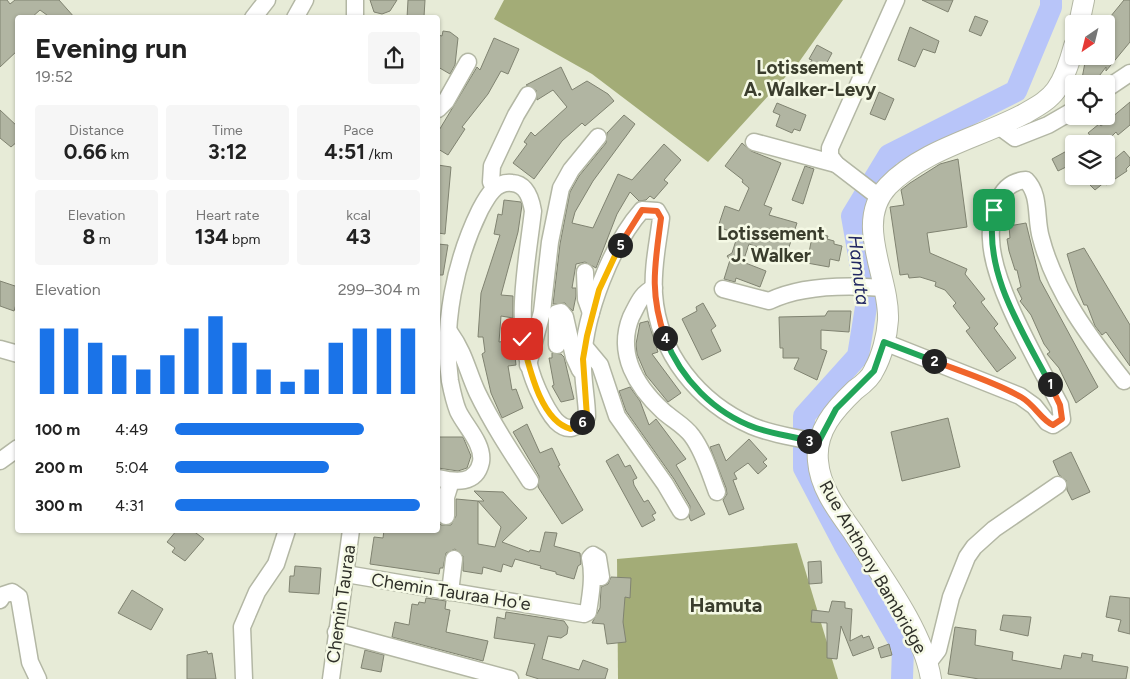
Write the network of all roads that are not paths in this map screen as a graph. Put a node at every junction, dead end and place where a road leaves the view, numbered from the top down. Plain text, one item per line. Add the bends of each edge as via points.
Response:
1 (268, 0) edge
2 (305, 0) edge
3 (354, 0) edge
4 (896, 0) edge
5 (1084, 0) edge
6 (256, 15) edge
7 (297, 15) edge
8 (356, 15) edge
9 (1081, 15) edge
10 (468, 62) dead end
11 (1069, 65) edge
12 (1130, 73) edge
13 (1115, 83) edge
14 (528, 96) dead end
15 (440, 107) edge
16 (1065, 115) edge
17 (1000, 127) junction
18 (598, 137) dead end
19 (754, 142) dead end
20 (836, 164) junction
21 (494, 188) junction
22 (876, 194) junction
23 (585, 272) dead end
24 (654, 288) junction
25 (880, 288) junction
26 (722, 289) dead end
27 (591, 313) junction
28 (450, 333) junction
29 (0, 340) edge
30 (884, 342) junction
31 (15, 343) edge
32 (557, 345) dead end
33 (585, 347) junction
34 (0, 348) edge
35 (15, 353) edge
36 (528, 364) junction
37 (583, 375) junction
38 (1124, 381) dead end
39 (809, 441) junction
40 (15, 450) edge
41 (0, 461) edge
42 (444, 480) edge
43 (530, 481) dead end
44 (1058, 485) dead end
45 (717, 492) dead end
46 (681, 511) dead end
47 (446, 516) dead end
48 (286, 533) edge
49 (351, 533) edge
50 (454, 559) dead end
51 (346, 574) junction
52 (601, 577) dead end
53 (450, 592) junction
54 (0, 600) edge
55 (336, 632) junction
56 (929, 671) edge
57 (38, 679) edge
58 (244, 679) edge
59 (331, 679) edge
60 (510, 679) edge

1 - 6 street
2 - 7 street
3 - 8 street
4 - 20 street via 834,135 830,156
5 - 9 main road
10 - 15 street
11 - 17 main road via 1056,91 1042,104
12 - 13 street
14 - 21 street via 492,166
16 - 17 street via 1015,138
17 - 22 main road via 943,149
18 - 36 street via 571,170 562,188 551,234 542,312
19 - 20 street
20 - 22 street
21 - 28 street via 465,246 456,279
21 - 36 street via 507,182 516,183 531,198 533,211 521,317
22 - 25 main road via 872,224
23 - 27 street via 586,299
24 - 27 street via 661,218 657,211 650,209 642,210 624,237
24 - 39 street via 666,340 691,383 710,402 753,427
24 - 45 street via 639,301 630,320 626,351 630,368 640,387 692,436
25 - 26 street via 858,286 782,295 769,301
25 - 30 main road via 888,320
27 - 33 street
28 - 42 street via 448,360 454,399 480,450 481,460 473,476 466,481
28 - 43 street via 462,350 489,414
29 - 31 street
30 - 38 street via 1020,396 1034,406 1047,422 1059,423 1062,419 1060,405 1005,293 990,240 999,199 1015,181 1026,180 1033,187 1040,238 1062,290 1087,333
30 - 39 main road via 874,371
32 - 37 street via 556,322 557,314 561,312 576,365
33 - 37 street
33 - 46 street via 600,365 617,416 666,484
34 - 35 street
36 - 37 street via 543,403 562,426 571,429 587,417
39 - 56 main road, Rue Anthony Bambridge via 832,502 913,630
40 - 41 street
42 - 47 street
44 - 56 street via 994,529 967,557 951,597 938,650
48 - 58 street via 276,564 258,592 242,627
49 - 51 street, Chemin Tauraa
50 - 53 street
51 - 53 street, Chemin Tauraa Ho'e
51 - 55 street, Chemin Tauraa
52 - 53 street, Chemin Tauraa Ho'e via 598,558 593,555 590,558 593,601 584,614
54 - 57 street via 12,592 18,597 30,662
55 - 59 street, Chemin Tauraa
55 - 60 street

